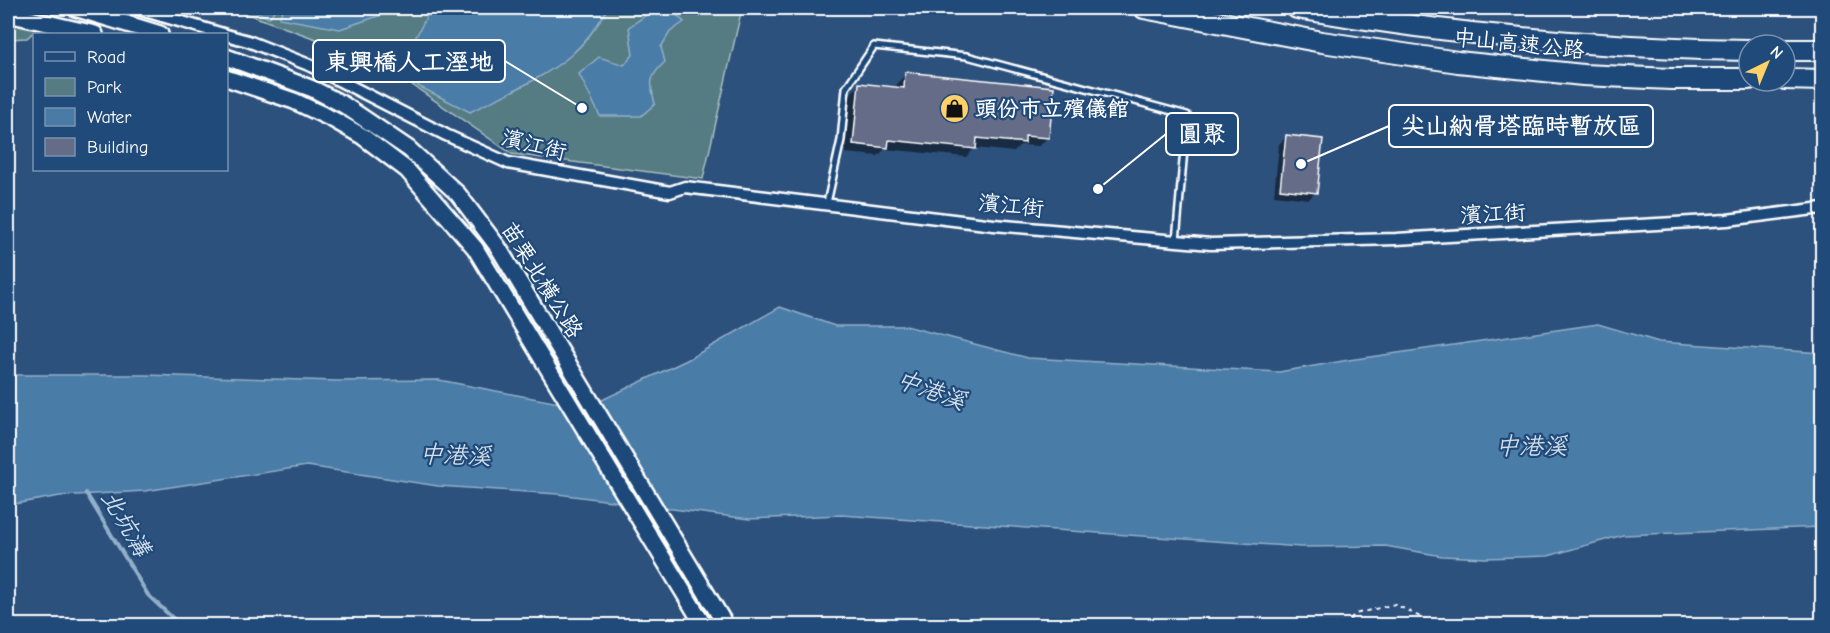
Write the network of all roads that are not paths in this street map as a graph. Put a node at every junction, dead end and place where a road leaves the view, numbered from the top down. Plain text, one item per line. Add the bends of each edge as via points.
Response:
1 (75, 8) edge
2 (135, 8) edge
3 (1144, 8) edge
4 (1297, 8) edge
5 (8, 14) edge
6 (91, 33) edge
7 (157, 33) edge
8 (218, 33) edge
9 (228, 36) edge
10 (1737, 50) edge
11 (1797, 50) edge
12 (1822, 50) edge
13 (228, 58) edge
14 (228, 79) edge
15 (1737, 79) edge
16 (1797, 79) edge
17 (1822, 80) edge
18 (827, 203) junction
19 (1822, 208) edge
20 (1176, 241) junction
21 (704, 626) edge
22 (726, 626) edge

1 - 7 main road
2 - 8 street, 濱江街
3 - 15 highway, 中山高速公路 via 1322,42 1458,62 1583,75
4 - 10 highway, 中山高速公路 via 1376,22 1516,38
5 - 6 main road
9 - 18 street, 濱江街 via 309,65 508,163 670,192 685,187
11 - 12 highway
13 - 22 main road, 苗栗北橫公路 via 313,89 344,105 409,149 458,194 498,247
14 - 21 main road, 苗栗北橫公路 via 294,101 362,136 407,170 475,248
16 - 17 highway
18 - 20 street, 濱江街 via 994,225
18 - 20 lane via 841,140 846,88 874,46 967,56 1187,115
19 - 20 street, 濱江街 via 1728,220 1420,237

